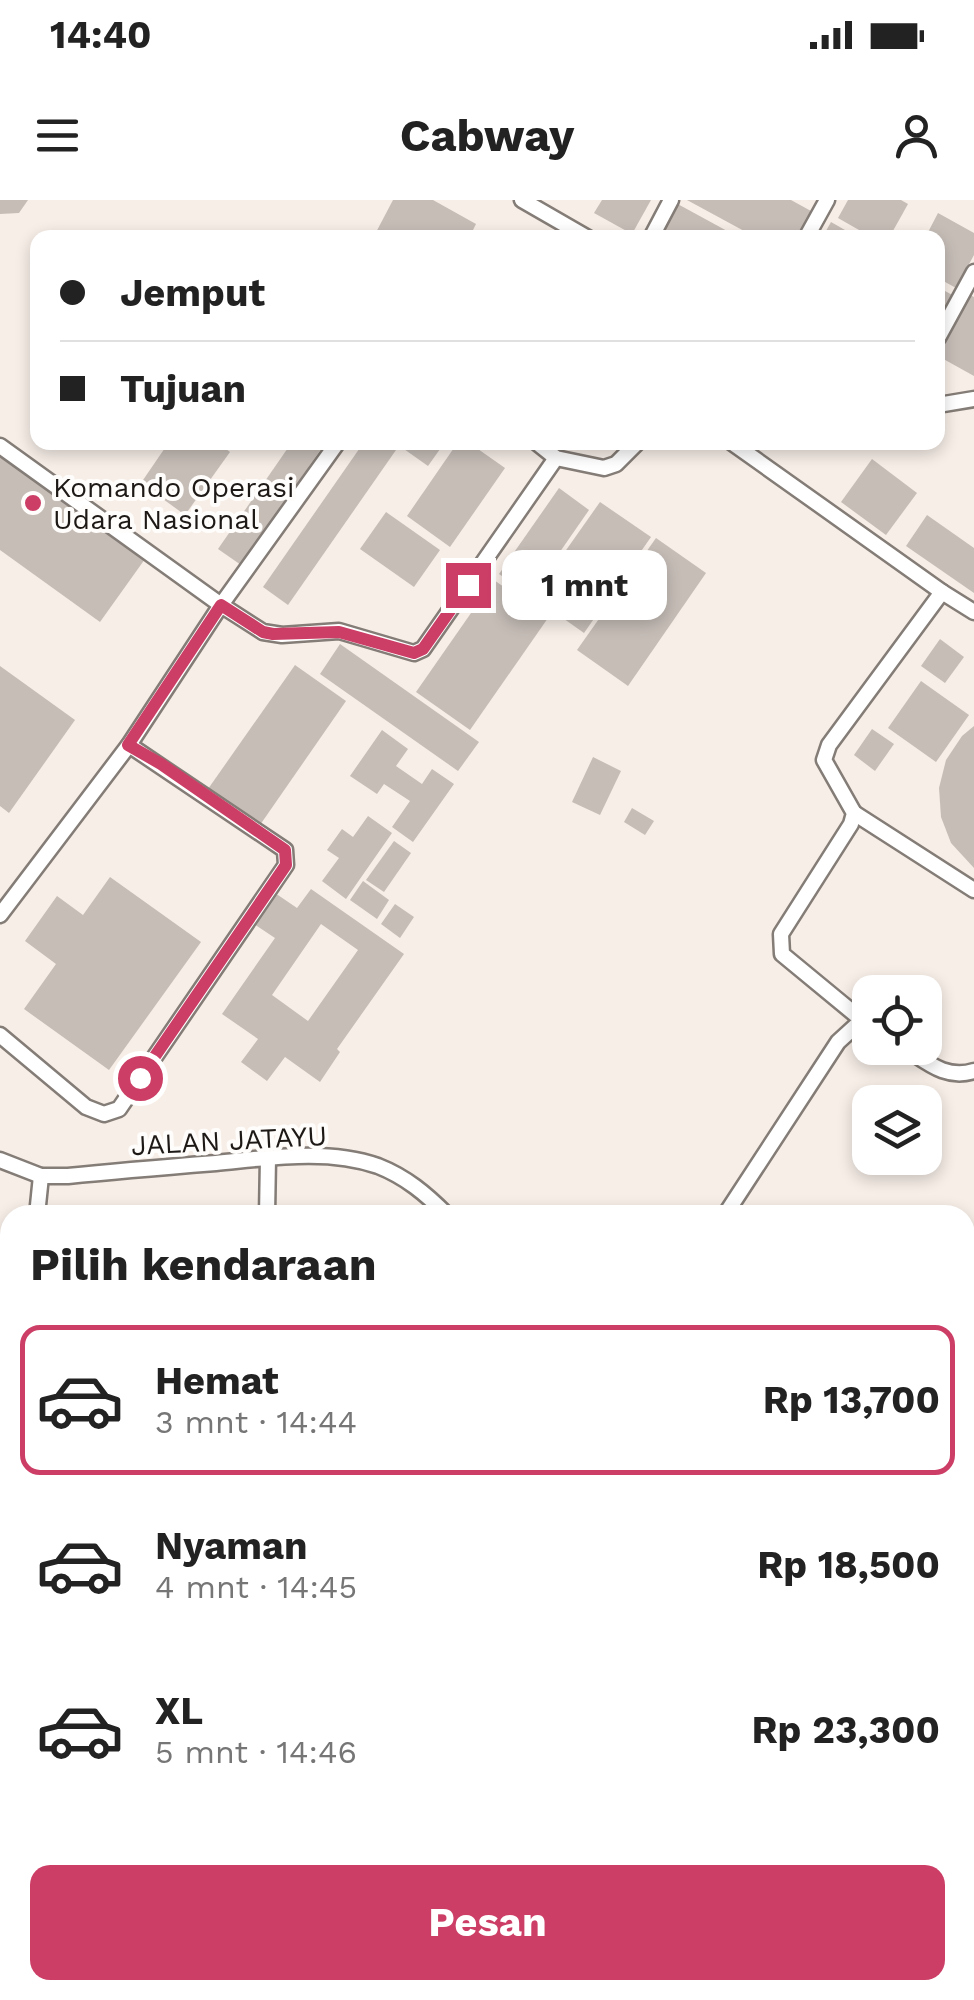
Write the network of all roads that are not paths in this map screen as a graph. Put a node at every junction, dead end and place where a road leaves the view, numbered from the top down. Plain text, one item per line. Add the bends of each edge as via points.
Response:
1 (522, 200) edge
2 (671, 200) edge
3 (827, 200) edge
4 (574, 230) edge
5 (655, 230) edge
6 (810, 230) edge
7 (974, 272) edge
8 (945, 325) edge
9 (974, 399) edge
10 (945, 404) edge
11 (0, 446) edge
12 (332, 450) edge
13 (546, 450) edge
14 (630, 450) edge
15 (743, 450) edge
16 (556, 458) junction
17 (942, 592) junction
18 (221, 605) junction
19 (974, 612) edge
20 (128, 745) junction
21 (854, 813) junction
22 (974, 890) edge
23 (0, 915) edge
24 (852, 1011) edge
25 (852, 1032) edge
26 (0, 1036) edge
27 (931, 1065) edge
28 (974, 1071) edge
29 (268, 1158) junction
30 (0, 1160) edge
31 (40, 1176) junction
32 (38, 1205) edge
33 (267, 1205) edge
34 (436, 1205) edge
35 (732, 1205) edge

1 - 4 lane
2 - 5 lane
3 - 6 lane
7 - 8 lane
9 - 10 lane
11 - 18 lane
12 - 18 lane
13 - 16 lane
14 - 16 lane via 604,468
15 - 17 lane
16 - 18 lane via 414,653 339,632 263,632
17 - 19 lane
17 - 21 lane via 829,745 824,760
18 - 20 lane
20 - 23 lane
20 - 26 lane via 285,850 286,865 119,1109 104,1114 86,1106
21 - 22 lane
21 - 24 lane via 780,944 782,954
25 - 35 lane via 838,1042
27 - 28 lane via 943,1073
29 - 31 lane, JALAN JATAYU
29 - 33 lane
29 - 34 lane, JALAN JATAYU via 375,1165
30 - 31 lane, JALAN JATAYU
31 - 32 lane

